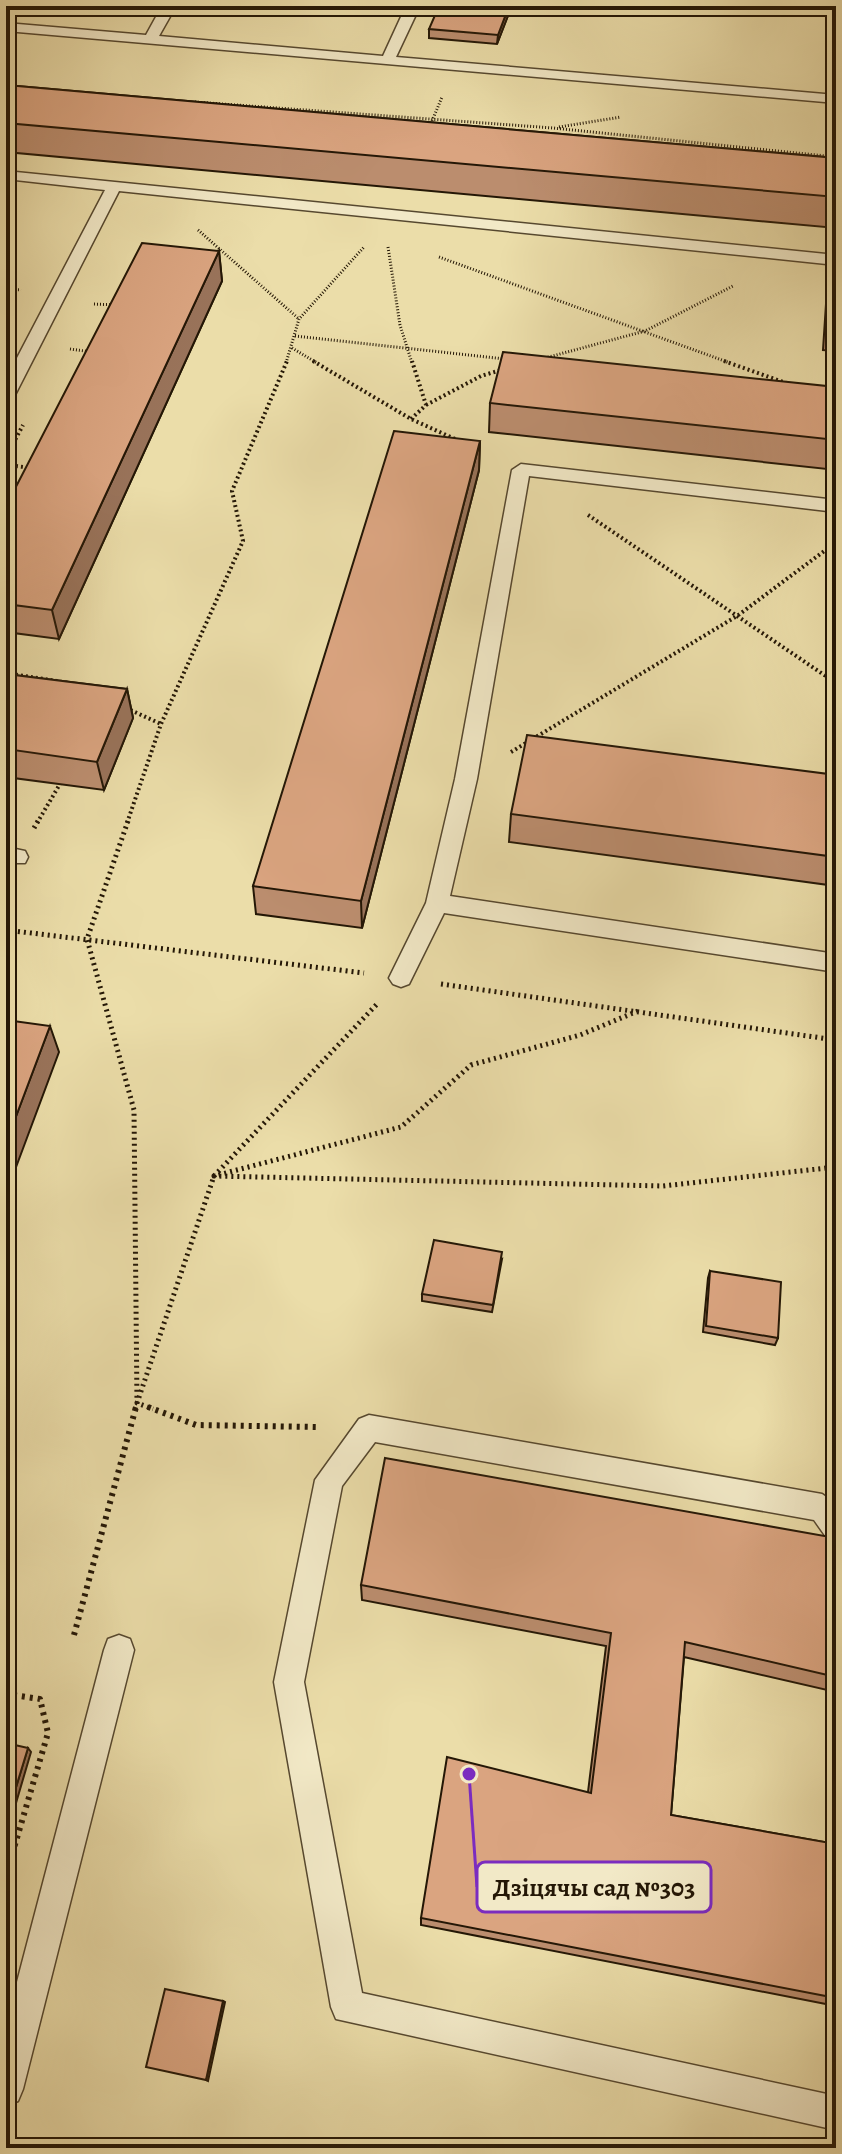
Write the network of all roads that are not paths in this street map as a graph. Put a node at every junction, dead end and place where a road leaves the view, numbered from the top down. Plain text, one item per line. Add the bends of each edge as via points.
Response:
1 (169, 6) edge
2 (413, 6) edge
3 (6, 27) edge
4 (150, 41) junction
5 (387, 62) junction
6 (836, 99) edge
7 (6, 175) edge
8 (114, 186) junction
9 (836, 260) edge
10 (6, 395) edge
11 (836, 506) edge
12 (437, 903) junction
13 (836, 963) edge
14 (401, 978) road end
15 (836, 1527) edge
16 (119, 1650) dead end
17 (6, 2089) edge
18 (836, 2113) edge

1 - 4 lane
2 - 5 lane
3 - 4 lane
4 - 5 lane
5 - 6 lane
7 - 8 lane
8 - 9 lane via 388,219
8 - 10 lane
11 - 12 lane via 521,470 466,779
12 - 13 lane
12 - 14 lane
15 - 18 lane via 822,1508 369,1428 329,1480 289,1682 348,2007
16 - 17 lane

